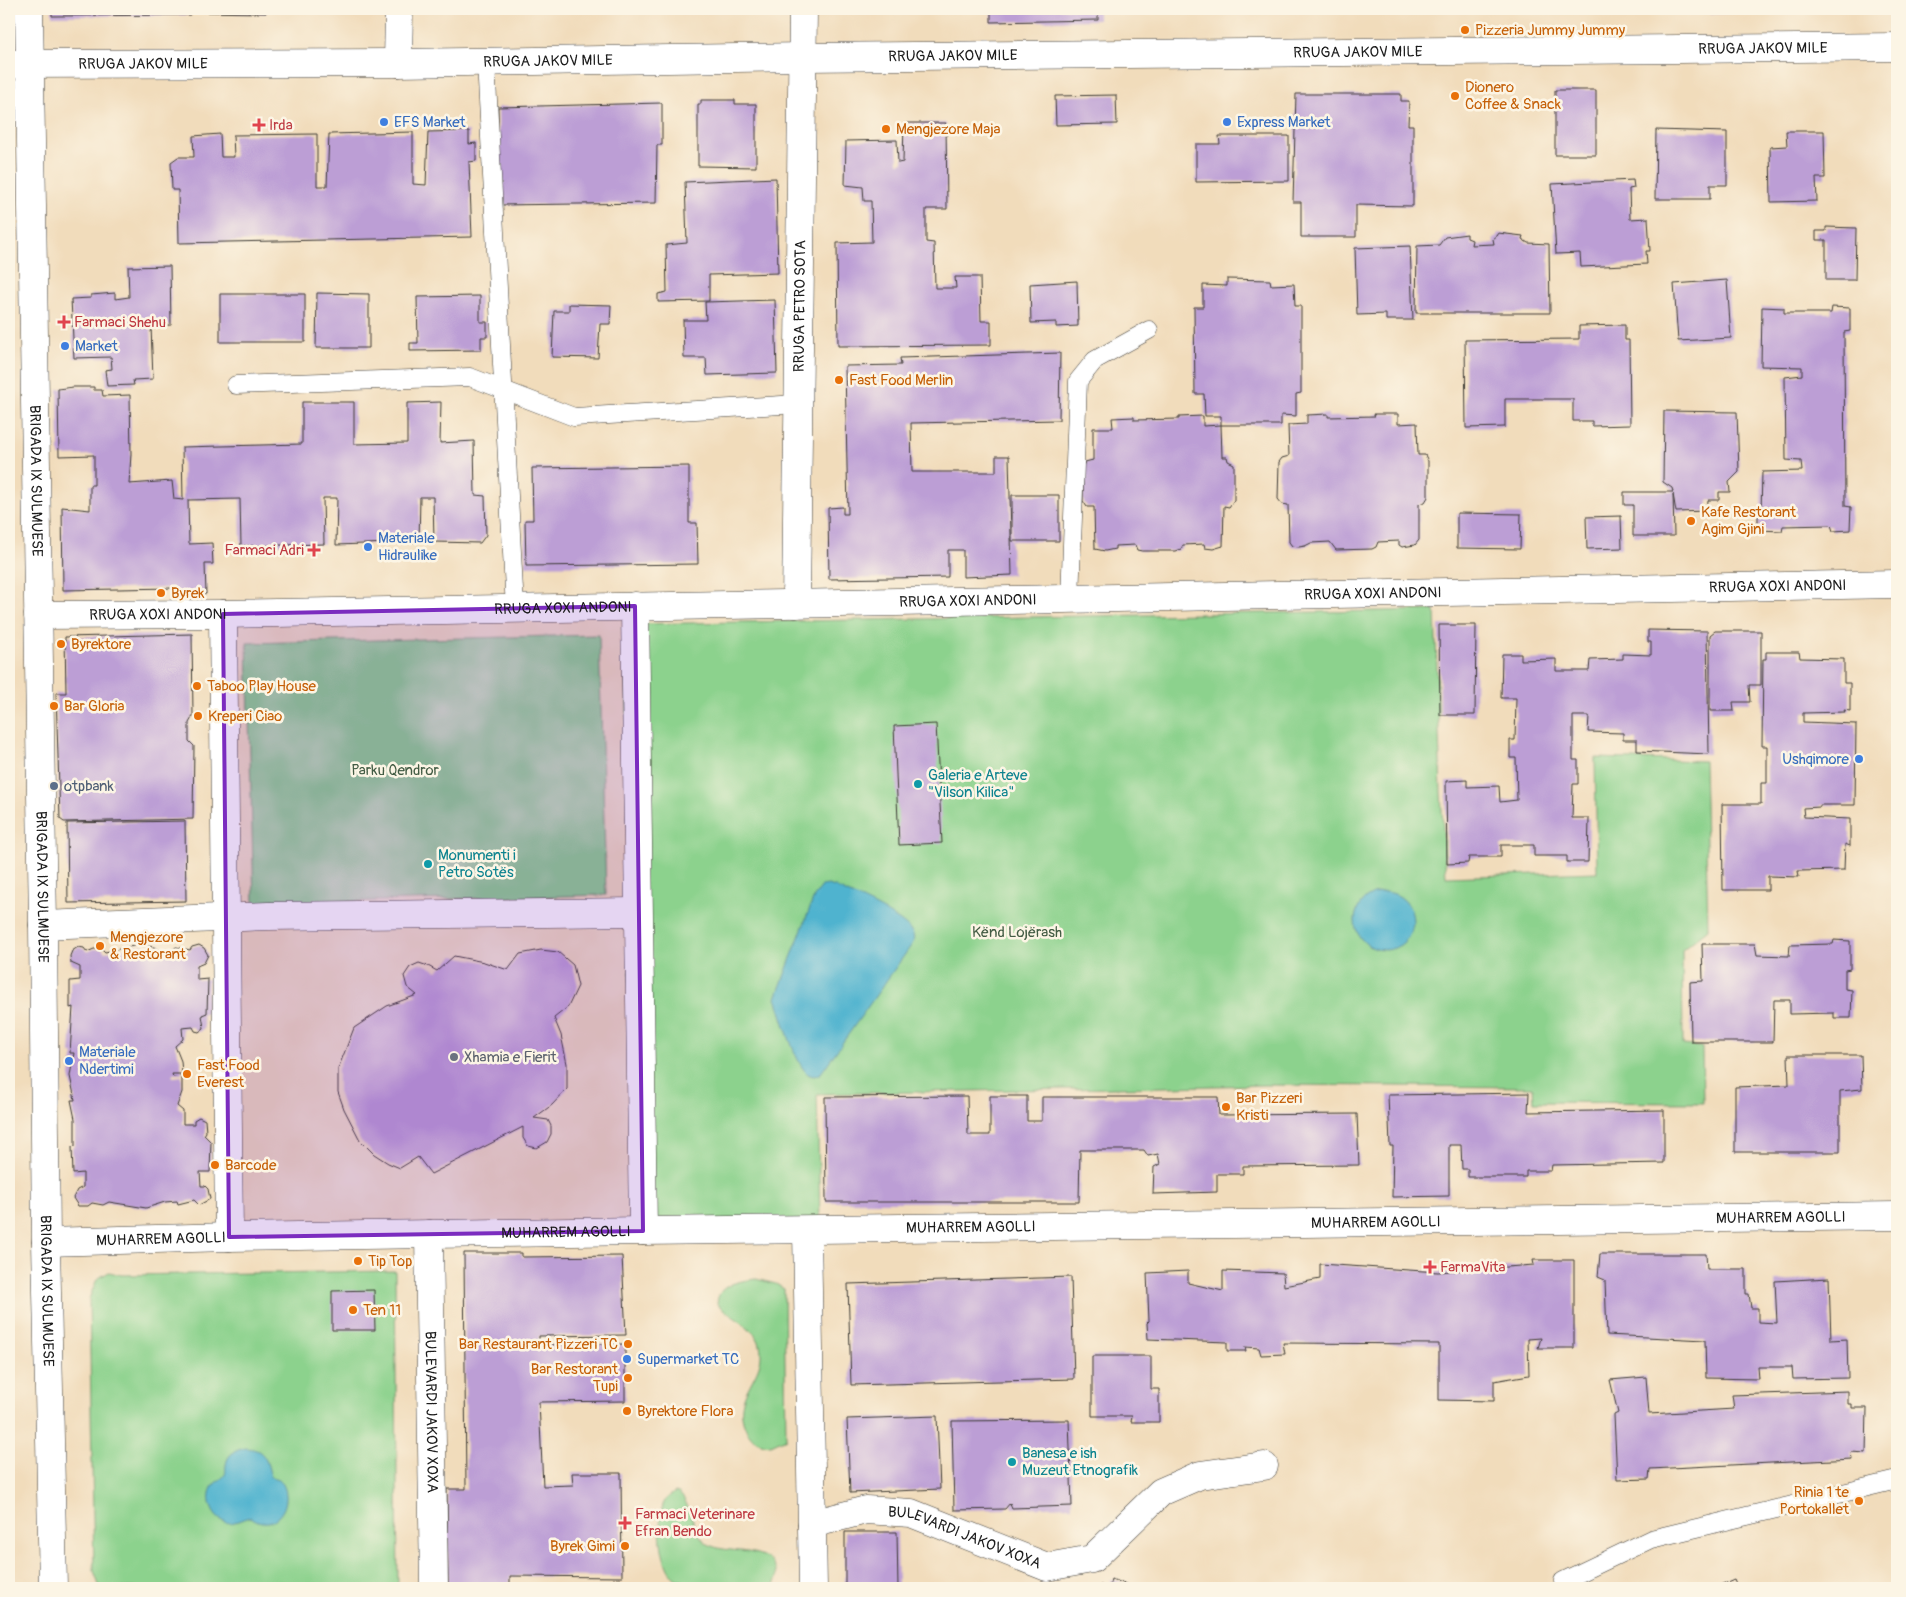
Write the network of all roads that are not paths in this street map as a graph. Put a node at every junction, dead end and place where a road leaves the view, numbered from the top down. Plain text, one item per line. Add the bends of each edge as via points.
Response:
1 (29, 9) edge
2 (399, 9) edge
3 (803, 9) edge
4 (1897, 47) edge
5 (803, 57) junction
6 (486, 62) junction
7 (398, 63) junction
8 (19, 64) edge
9 (1149, 330) dead end
10 (236, 385) dead end
11 (503, 390) junction
12 (799, 404) junction
13 (1897, 584) edge
14 (1070, 599) junction
15 (796, 604) junction
16 (635, 606) junction
17 (515, 609) junction
18 (223, 614) junction
19 (38, 615) junction
20 (638, 912) junction
21 (226, 918) junction
22 (44, 925) junction
23 (1897, 1216) edge
24 (807, 1230) junction
25 (643, 1231) junction
26 (429, 1234) junction
27 (229, 1237) junction
28 (46, 1242) junction
29 (1264, 1466) dead end
30 (1897, 1480) edge
31 (812, 1524) junction
32 (1563, 1581) dead end
33 (53, 1588) edge
34 (434, 1588) edge
35 (813, 1588) edge

1 - 8 street, BRIGADA IX SULMUESE
2 - 7 street
3 - 5 street, RRUGA PETRO SOTA
4 - 5 street, RRUGA JAKOV MILE
5 - 6 street, RRUGA JAKOV MILE
5 - 12 street, RRUGA PETRO SOTA
6 - 7 street, RRUGA JAKOV MILE
6 - 11 lane
7 - 8 street, RRUGA JAKOV MILE
8 - 19 street, BRIGADA IX SULMUESE
9 - 14 lane via 1095,360 1078,381
10 - 11 lane via 470,377
11 - 12 lane via 574,417
11 - 17 lane
12 - 15 street, RRUGA PETRO SOTA
13 - 14 street, RRUGA XOXI ANDONI
14 - 15 street, RRUGA XOXI ANDONI
15 - 16 street, RRUGA XOXI ANDONI
16 - 17 street, RRUGA XOXI ANDONI
16 - 20 street
17 - 18 street, RRUGA XOXI ANDONI
18 - 19 street, RRUGA XOXI ANDONI
18 - 21 street
19 - 22 street, BRIGADA IX SULMUESE
20 - 21 street
20 - 25 street
21 - 22 street
21 - 27 street
22 - 28 street, BRIGADA IX SULMUESE
23 - 24 street, MUHARREM AGOLLI
24 - 25 street, MUHARREM AGOLLI
24 - 31 street
25 - 26 street, MUHARREM AGOLLI
26 - 27 street, MUHARREM AGOLLI
26 - 34 street, BULEVARDI JAKOV XOXA
27 - 28 street, MUHARREM AGOLLI
28 - 33 street, BRIGADA IX SULMUESE
29 - 31 street, BULEVARDI JAKOV XOXA via 1200,1475 1161,1492 1092,1559 1047,1567 912,1512 866,1510
30 - 32 lane via 1651,1539
31 - 35 street

